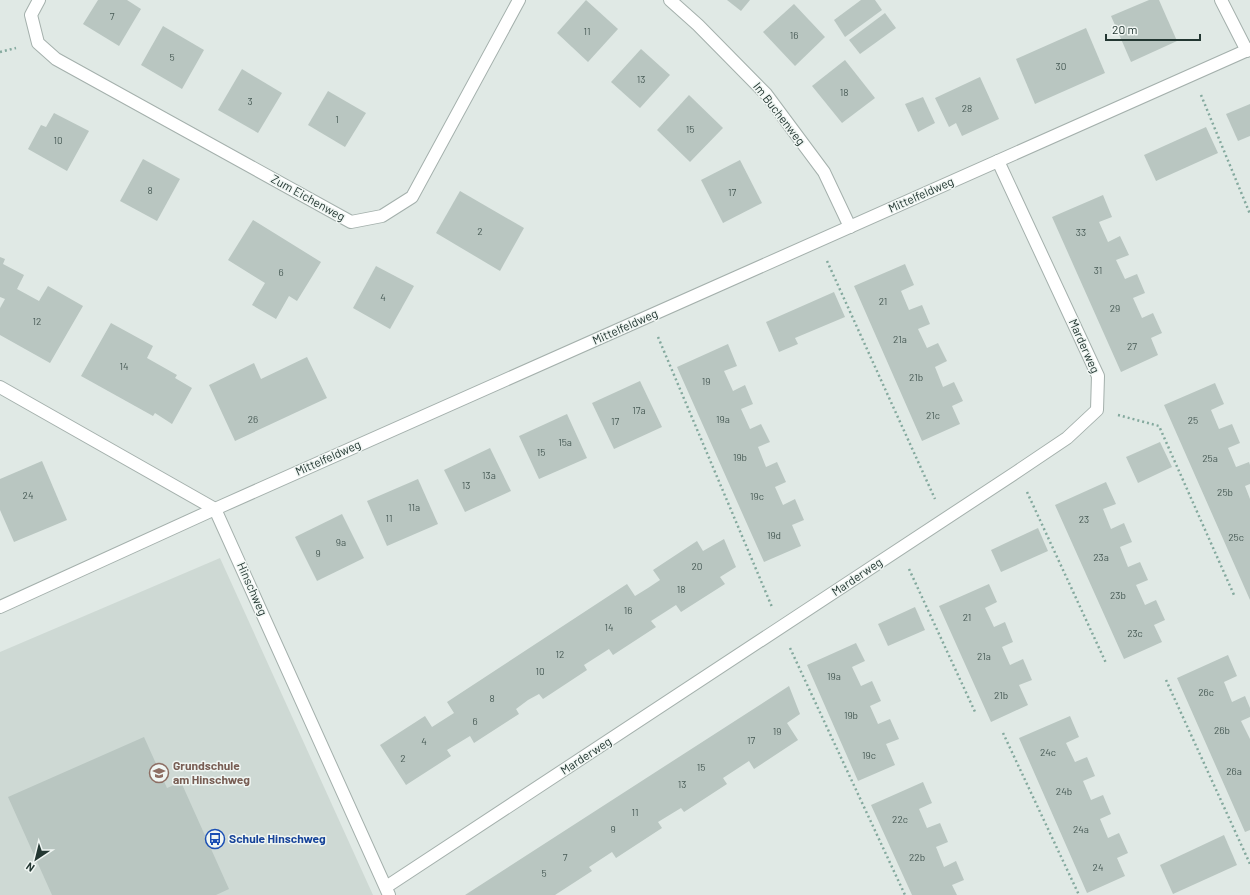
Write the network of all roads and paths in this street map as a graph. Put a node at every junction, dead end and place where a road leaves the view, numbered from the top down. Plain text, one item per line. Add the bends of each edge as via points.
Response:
1 (39, 0) edge
2 (519, 0) edge
3 (670, 0) edge
4 (1221, 0) edge
5 (1249, 50) edge
6 (1192, 74) junction
7 (998, 161) junction
8 (1250, 214) edge
9 (850, 227) junction
10 (818, 241) junction
11 (649, 316) junction
12 (0, 387) edge
13 (1097, 410) junction
14 (1018, 471) junction
15 (215, 509) junction
16 (944, 520) junction
17 (900, 549) junction
18 (1234, 596) dead end
19 (0, 607) edge
20 (781, 628) junction
21 (1106, 663) dead end
22 (1166, 680) dead end
23 (976, 714) dead end
24 (1004, 733) dead end
25 (1250, 864) edge
26 (387, 891) edge
27 (906, 895) edge
28 (1079, 895) edge

1 - 2 street, Zum Eichenweg via 30,15 38,44 56,59 351,222 382,216 412,197
3 - 9 street, Im Buchenweg via 766,94 824,172
4 - 5 street
5 - 6 street, Mittelfeldweg
6 - 7 street, Mittelfeldweg
6 - 8 path
7 - 9 street, Mittelfeldweg
7 - 13 street, Marderweg via 1098,376
9 - 10 street, Mittelfeldweg
10 - 11 street, Mittelfeldweg
10 - 16 path
11 - 15 street, Mittelfeldweg
11 - 20 path
12 - 15 street
13 - 14 street, Marderweg via 1067,438
13 - 18 path via 1159,426
14 - 16 street, Marderweg
14 - 21 path
15 - 19 street, Mittelfeldweg
15 - 26 street, Hinschweg
16 - 17 street, Marderweg
17 - 20 street, Marderweg
17 - 23 path
20 - 26 street, Marderweg
20 - 27 path
22 - 25 path
24 - 28 path

